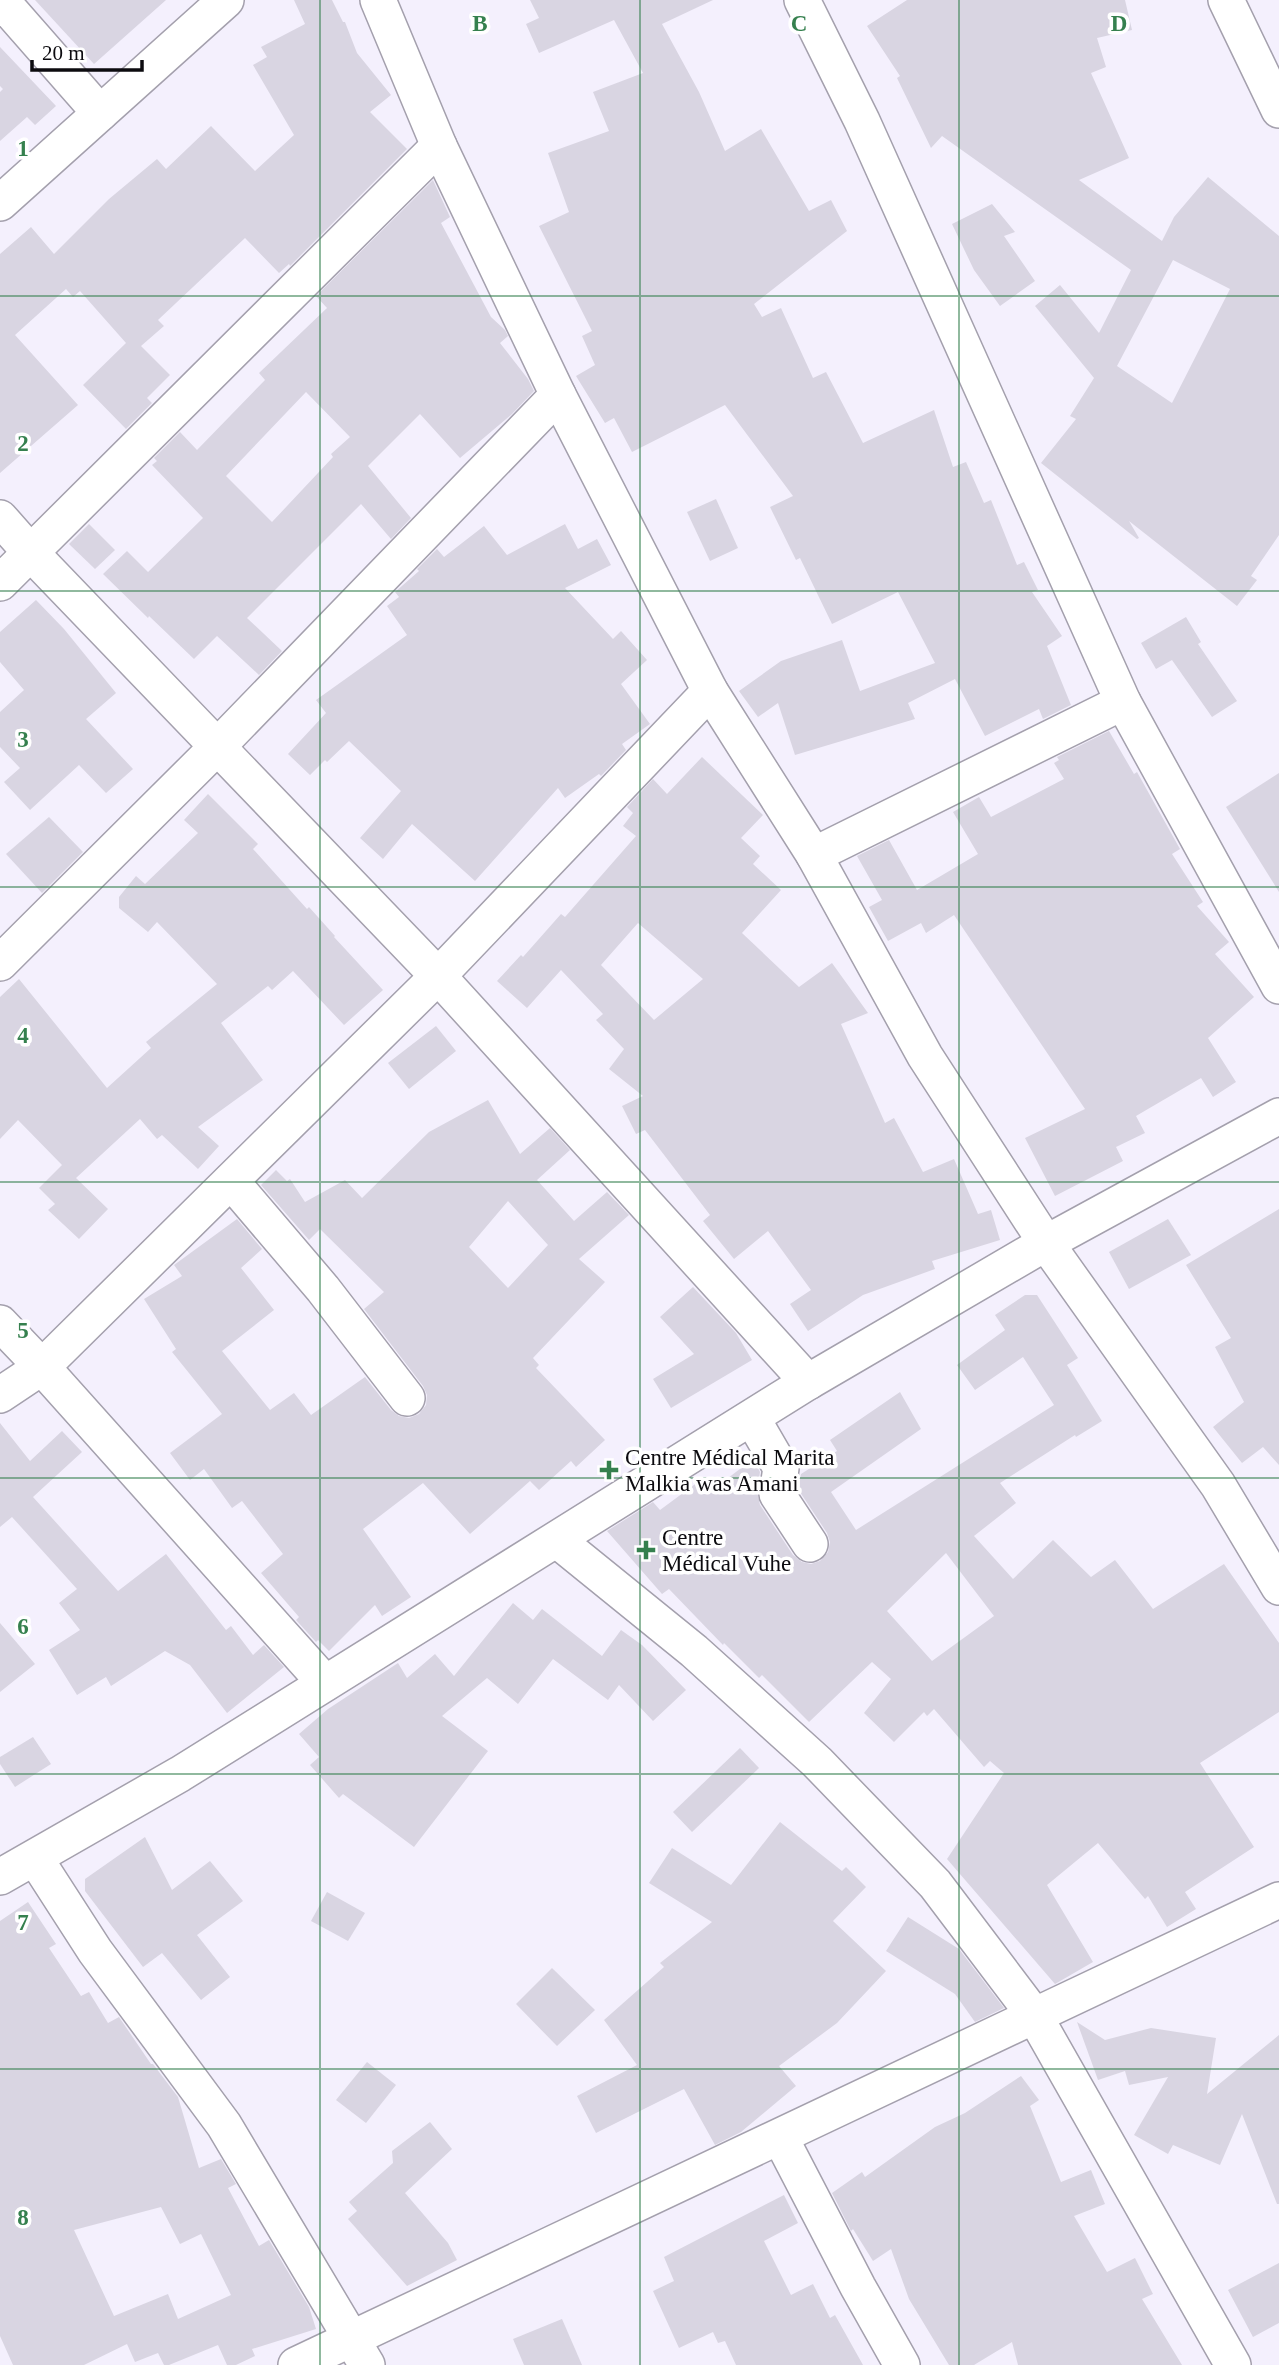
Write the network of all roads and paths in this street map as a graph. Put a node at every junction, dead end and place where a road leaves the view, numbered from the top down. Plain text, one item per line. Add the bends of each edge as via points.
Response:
1 (1, 0) edge
2 (226, 0) edge
3 (378, 0) edge
4 (802, 0) edge
5 (1226, 0) edge
6 (1279, 110) edge
7 (100, 113) junction
8 (439, 146) junction
9 (0, 203) edge
10 (558, 395) junction
11 (0, 518) edge
12 (31, 553) junction
13 (0, 583) edge
14 (710, 691) junction
15 (1123, 702) junction
16 (218, 746) junction
17 (814, 855) junction
18 (0, 963) edge
19 (439, 976) junction
20 (1279, 986) edge
21 (1279, 1116) edge
22 (231, 1181) junction
23 (1046, 1243) junction
24 (0, 1323) edge
25 (42, 1367) junction
26 (808, 1382) junction
27 (0, 1395) edge
28 (407, 1398) dead end
29 (752, 1418) junction
30 (557, 1540) junction
31 (810, 1544) dead end
32 (1279, 1587) edge
33 (325, 1684) junction
34 (12, 1864) edge
35 (1279, 1900) edge
36 (1034, 2015) junction
37 (780, 2137) junction
38 (359, 2352) edge
39 (296, 2365) edge
40 (902, 2365) edge
41 (1233, 2365) edge

1 - 7 street
2 - 7 street
3 - 8 street
4 - 15 street via 862,121
5 - 6 street
7 - 9 street
8 - 10 street
8 - 12 street
10 - 14 street
10 - 16 street
11 - 12 street
12 - 13 street
12 - 16 street
14 - 17 street
14 - 19 street
15 - 17 street
15 - 20 street
16 - 18 street
16 - 19 street
17 - 23 street via 925,1056
19 - 22 street
19 - 26 street
21 - 23 street
22 - 25 street
22 - 28 street
23 - 26 street
23 - 32 street via 1218,1485
24 - 25 street
25 - 27 street
25 - 33 street
26 - 29 street
29 - 30 street
29 - 31 street via 781,1468 777,1494
30 - 33 street
30 - 36 street via 694,1651 817,1762 935,1884
33 - 34 street via 180,1774
34 - 38 street via 95,1951 224,2125
35 - 36 street
36 - 37 street
36 - 41 street
37 - 38 street
37 - 40 street
38 - 39 street

